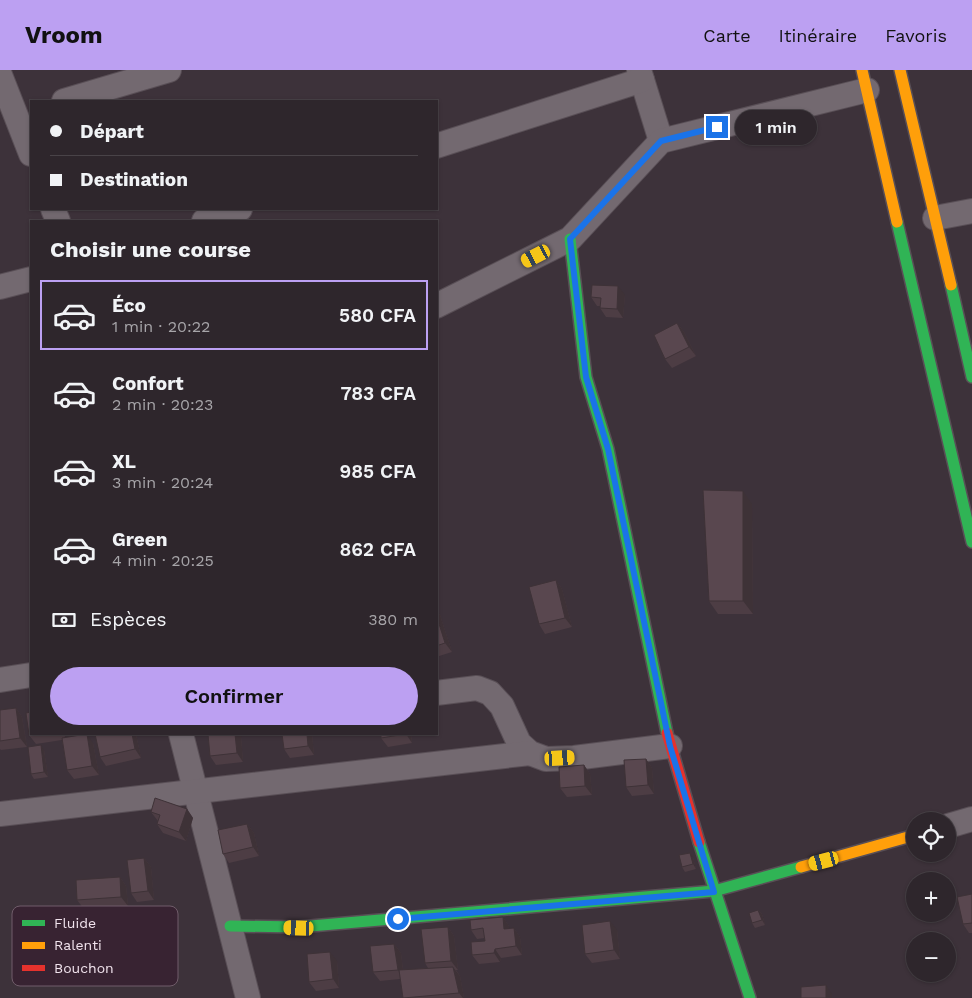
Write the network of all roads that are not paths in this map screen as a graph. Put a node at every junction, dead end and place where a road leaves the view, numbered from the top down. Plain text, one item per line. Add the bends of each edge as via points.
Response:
1 (169, 70) edge
2 (900, 70) edge
3 (0, 75) edge
4 (640, 75) edge
5 (865, 80) edge
6 (67, 100) edge
7 (24, 113) edge
8 (661, 141) junction
9 (438, 145) edge
10 (30, 148) edge
11 (237, 210) edge
12 (972, 211) edge
13 (934, 218) junction
14 (207, 220) edge
15 (570, 239) junction
16 (30, 279) edge
17 (0, 287) edge
18 (438, 305) edge
19 (972, 377) edge
20 (972, 542) edge
21 (30, 675) edge
22 (0, 680) edge
23 (438, 693) edge
24 (181, 735) edge
25 (670, 746) junction
26 (530, 753) junction
27 (195, 791) junction
28 (0, 814) edge
29 (972, 819) edge
30 (956, 824) edge
31 (906, 838) edge
32 (714, 892) junction
33 (230, 926) junction
34 (248, 998) edge
35 (750, 998) edge

1 - 6 street
2 - 13 street
3 - 7 street
4 - 8 street
4 - 9 street
5 - 8 street
5 - 20 street
7 - 10 street
8 - 15 street
11 - 14 street
12 - 13 street
13 - 19 street
15 - 18 street
15 - 25 street via 586,377 608,449
16 - 17 street
21 - 22 street
23 - 26 street via 477,688 490,693 502,706 519,743
24 - 27 street
25 - 26 street via 546,759
25 - 32 street
26 - 27 street
27 - 28 street
27 - 33 street
29 - 30 street
31 - 32 street
32 - 33 street via 299,928
32 - 35 street
33 - 34 street

